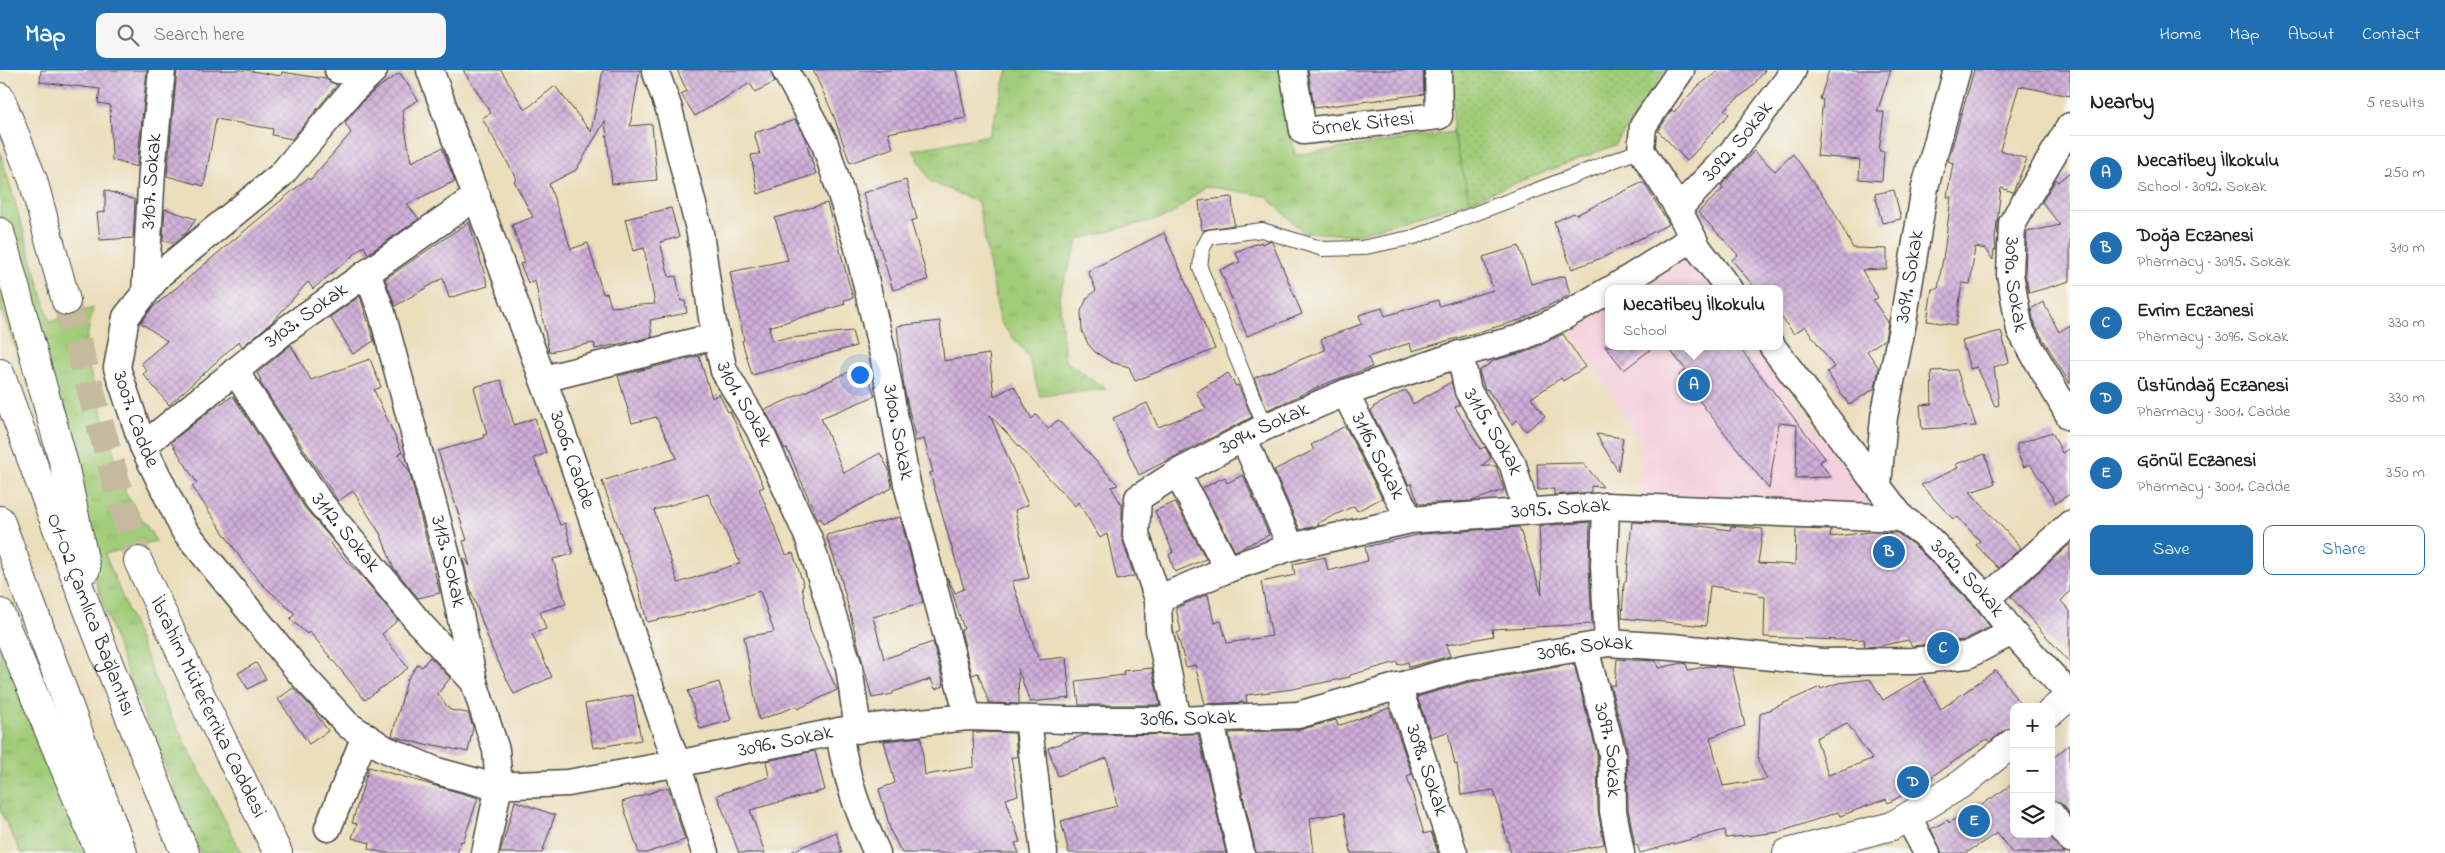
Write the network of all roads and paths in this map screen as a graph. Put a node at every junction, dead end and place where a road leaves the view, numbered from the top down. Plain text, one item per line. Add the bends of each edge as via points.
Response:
1 (162, 70) edge
2 (338, 70) edge
3 (430, 70) edge
4 (655, 70) edge
5 (785, 70) edge
6 (1293, 70) edge
7 (1438, 70) edge
8 (1681, 70) edge
9 (1792, 70) edge
10 (1958, 70) edge
11 (372, 71) edge
12 (0, 97) edge
13 (2070, 126) edge
14 (1641, 150) junction
15 (477, 196) junction
16 (1678, 209) junction
17 (0, 232) edge
18 (1693, 238) junction
19 (366, 273) junction
20 (1618, 285) edge
21 (1726, 285) edge
22 (145, 293) junction
23 (1605, 293) edge
24 (66, 301) tunnel mouth
25 (716, 336) junction
26 (1775, 350) edge
27 (1460, 354) junction
28 (235, 372) junction
29 (0, 373) edge
30 (543, 379) junction
31 (1345, 393) junction
32 (2070, 417) edge
33 (1254, 433) junction
34 (143, 446) junction
35 (1176, 473) junction
36 (1878, 485) junction
37 (1606, 506) junction
38 (1526, 511) junction
39 (1902, 518) junction
40 (0, 520) edge
41 (1410, 520) junction
42 (2070, 524) edge
43 (1291, 548) junction
44 (138, 561) tunnel mouth
45 (1228, 569) junction
46 (1987, 598) junction
47 (1158, 599) junction
48 (0, 613) edge
49 (2012, 632) junction
50 (1596, 645) junction
51 (102, 647) junction
52 (474, 682) junction
53 (1398, 686) junction
54 (2070, 696) edge
55 (2055, 709) edge
56 (968, 717) junction
57 (1210, 718) junction
58 (1028, 719) junction
59 (1178, 720) junction
60 (848, 730) junction
61 (365, 736) junction
62 (2010, 753) edge
63 (678, 764) junction
64 (499, 785) junction
65 (1908, 817) junction
66 (2055, 819) edge
67 (328, 828) dead end
68 (2070, 839) edge
69 (100, 853) edge
70 (123, 853) edge
71 (185, 853) edge
72 (278, 853) edge
73 (485, 853) edge
74 (705, 853) edge
75 (877, 853) edge
76 (1044, 853) edge
77 (1241, 853) edge
78 (1454, 853) edge
79 (1621, 853) edge
80 (1787, 853) edge
81 (1927, 853) edge

1 - 22 street, 3107. Sokak
2 - 11 street
3 - 15 street, 3006. Cadde
4 - 25 street, 3101. Sokak via 669,109 700,232
5 - 56 street, 3100. Sokak via 824,141 857,244 883,355 907,484
6 - 7 street, Örnek Sitesi via 1303,131 1439,116
8 - 14 street via 1643,126
9 - 16 street, 3092. Sokak via 1733,151
10 - 36 street, 3091. Sokak via 1925,187 1884,417
11 - 22 street, 3007. Cadde via 281,175 160,274
12 - 24 main road via 33,180
13 - 32 street, 3090. Sokak via 2012,223 2010,274 2020,330
14 - 16 street
14 - 33 lane via 1414,237 1361,248 1323,249 1262,230 1209,237 1202,250 1200,268
15 - 19 street, 3103. Sokak
15 - 30 street, 3006. Cadde
16 - 18 street
17 - 51 main road via 64,464
18 - 20 street, 3094. Sokak
18 - 21 street
19 - 28 street, 3103. Sokak via 287,329
19 - 52 street, 3113. Sokak via 382,313 452,571
22 - 34 street, 3007. Cadde via 126,317 117,368
23 - 27 street, 3094. Sokak via 1520,338
25 - 30 street
25 - 60 street, 3101. Sokak via 724,371 759,429 809,539 850,667
26 - 36 street, 3092. Sokak
27 - 31 street, 3094. Sokak
27 - 38 street, 3115. Sokak via 1468,391 1513,465
28 - 34 street, 3103. Sokak
28 - 52 street, 3112. Sokak via 318,500 421,625
29 - 51 main road, O1-O2 Çamlıca Bağlantısı
30 - 63 street, 3006. Cadde
31 - 33 street, 3094. Sokak
31 - 41 street, 3116. Sokak
33 - 35 street, 3094. Sokak
33 - 43 street
34 - 61 street, 3007. Cadde via 184,530 301,674 348,725
35 - 45 street
35 - 47 street, 3094. Sokak via 1138,498 1136,534
36 - 39 street, 3092. Sokak
37 - 38 street, 3095. Sokak
37 - 39 street, 3095. Sokak
37 - 50 street, 3097. Sokak
38 - 41 street, 3095. Sokak
39 - 46 street, 3092. Sokak via 1925,535
40 - 70 main road
41 - 43 street, 3095. Sokak
42 - 46 street
43 - 45 street, 3095. Sokak
44 - 72 main road, İbrahim Müteferrika Caddesi
45 - 47 street, 3095. Sokak
46 - 49 street, 3092. Sokak
47 - 59 street, 3094. Sokak via 1159,630
48 - 69 main road
49 - 50 street, 3096. Sokak via 1968,655 1913,661 1821,662 1672,646
49 - 54 street, 3092. Sokak
50 - 53 street, 3096. Sokak via 1463,668
50 - 79 street, 3097. Sokak via 1612,752 1613,811
51 - 71 main road, O1-O2 Çamlıca Bağlantısı
52 - 64 street, 3113. Sokak via 496,750
53 - 57 street, 3096. Sokak via 1298,715
53 - 78 street, 3098. Sokak
54 - 55 main road
56 - 58 street, 3096. Sokak
56 - 60 street, 3096. Sokak
57 - 59 street, 3096. Sokak
57 - 77 street
58 - 59 street, 3096. Sokak
58 - 76 street
60 - 63 street, 3096. Sokak
60 - 75 street, 3101. Sokak via 844,769
61 - 64 street, 3096. Sokak via 385,749 437,771 492,786
61 - 67 street
62 - 65 main road
63 - 64 street, 3096. Sokak via 568,783
63 - 74 street, 3006. Cadde
64 - 73 street, 3113. Sokak
65 - 80 main road via 1892,826
65 - 81 street
66 - 68 street

